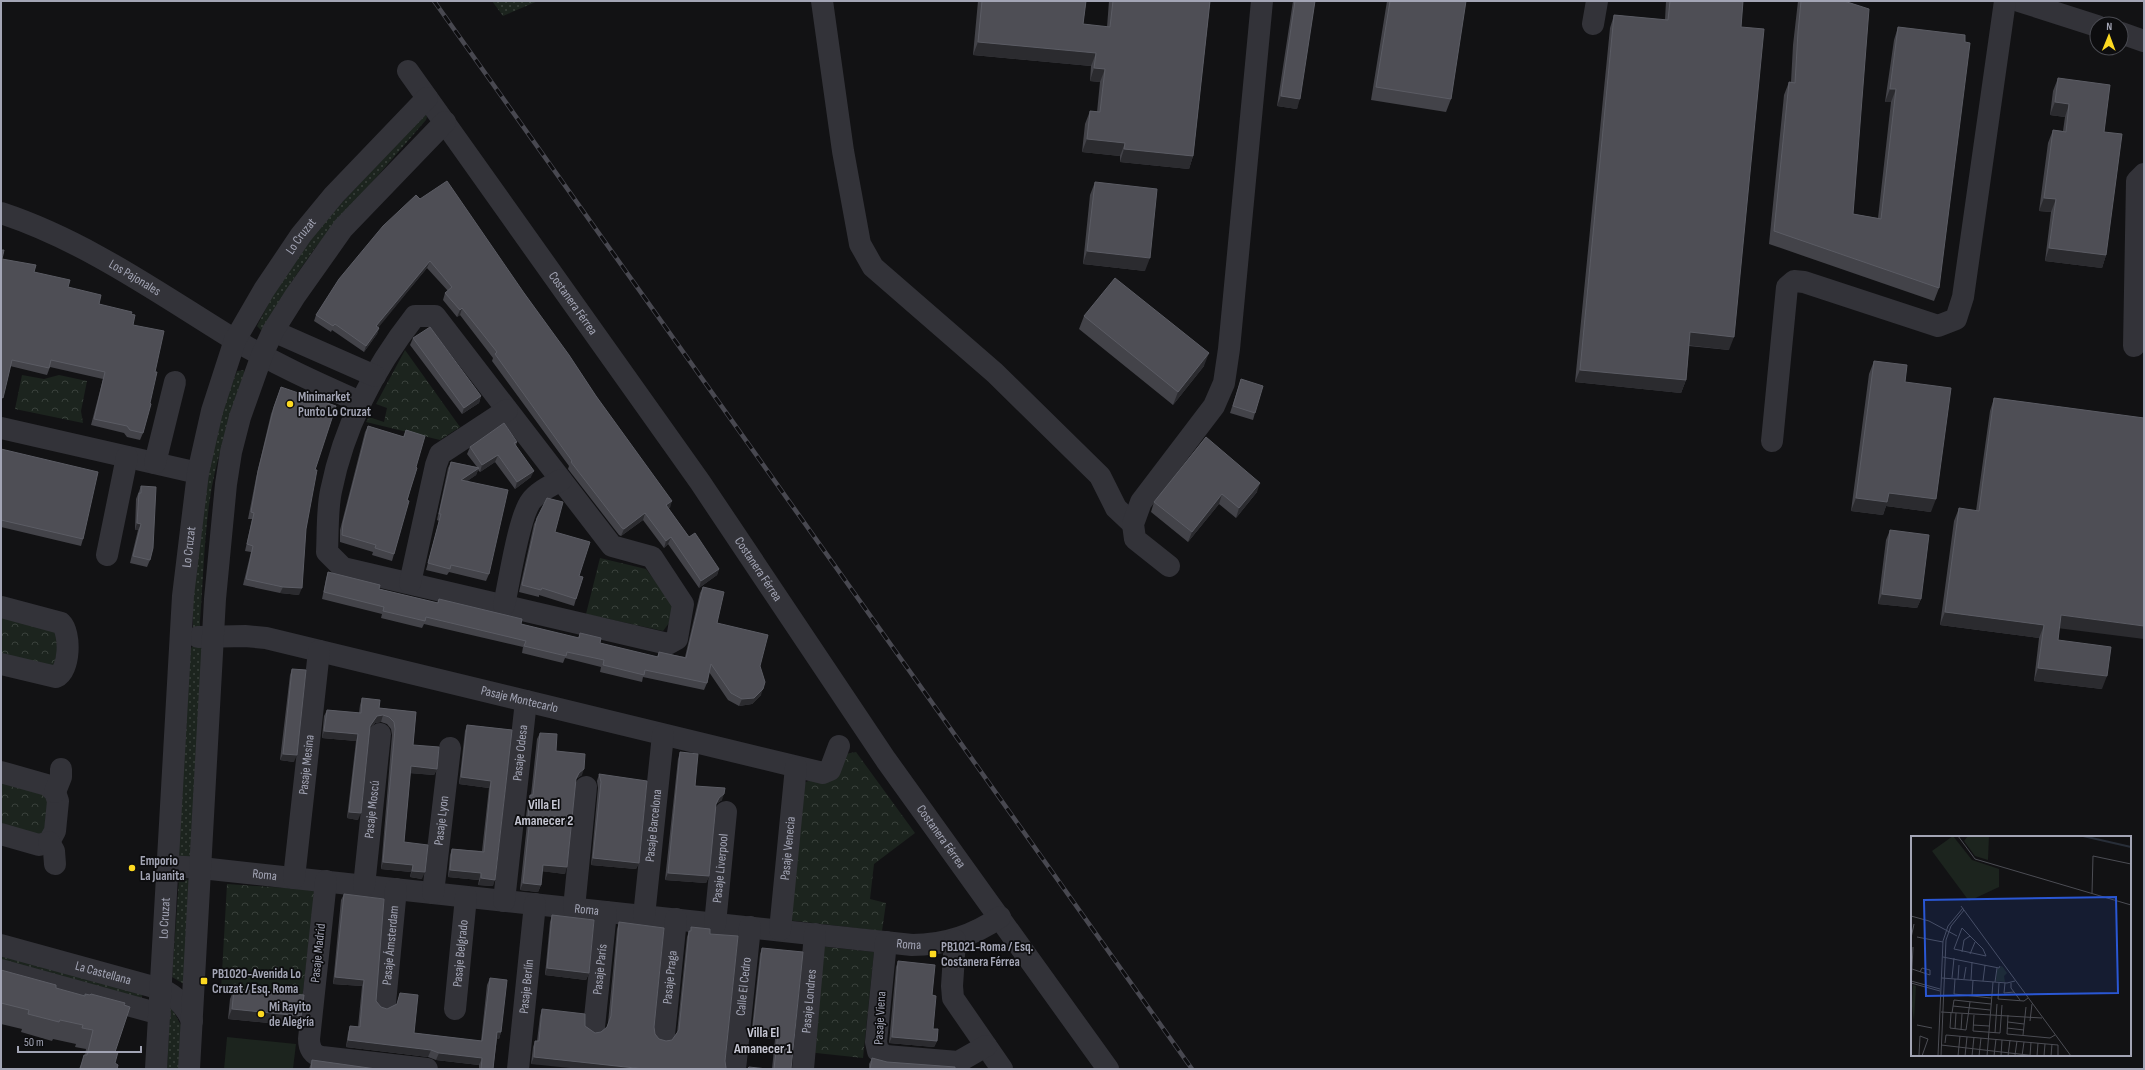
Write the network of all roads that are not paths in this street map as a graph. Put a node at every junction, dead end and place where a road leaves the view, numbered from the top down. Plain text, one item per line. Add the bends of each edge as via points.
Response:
1 (822, 1) edge
2 (1262, 1) edge
3 (1597, 1) edge
4 (2005, 1) edge
5 (2019, 1) edge
6 (2089, 23) edge
7 (1593, 24) dead end
8 (2129, 36) edge
9 (2144, 41) edge
10 (408, 71) dead end
11 (427, 98) junction
12 (445, 122) junction
13 (2144, 174) edge
14 (1, 213) edge
15 (273, 331) junction
16 (235, 340) junction
17 (2134, 346) dead end
18 (314, 350) junction
19 (262, 355) junction
20 (298, 374) junction
21 (375, 376) junction
22 (175, 382) dead end
23 (360, 402) junction
24 (507, 410) junction
25 (1, 428) edge
26 (1772, 441) dead end
27 (127, 457) junction
28 (155, 463) junction
29 (198, 473) junction
30 (561, 480) junction
31 (1133, 524) junction
32 (107, 555) dead end
33 (1169, 566) dead end
34 (410, 584) junction
35 (504, 605) junction
36 (1, 607) edge
37 (181, 637) junction
38 (212, 638) junction
39 (319, 651) junction
40 (1, 664) edge
41 (526, 701) junction
42 (380, 734) dead end
43 (663, 735) junction
44 (839, 746) dead end
45 (450, 748) dead end
46 (796, 767) junction
47 (61, 769) dead end
48 (1, 772) edge
49 (586, 787) dead end
50 (55, 792) junction
51 (726, 812) dead end
52 (1, 834) edge
53 (49, 842) junction
54 (54, 864) dead end
55 (168, 866) junction
56 (201, 868) junction
57 (294, 878) junction
58 (326, 881) junction
59 (364, 886) junction
60 (396, 889) junction
61 (433, 893) junction
62 (466, 897) junction
63 (504, 900) junction
64 (535, 904) junction
65 (574, 908) junction
66 (606, 912) junction
67 (644, 916) junction
68 (1000, 917) junction
69 (676, 919) junction
70 (715, 924) junction
71 (750, 927) junction
72 (780, 930) junction
73 (815, 934) junction
74 (955, 940) junction
75 (886, 942) junction
76 (1, 945) edge
77 (1, 970) edge
78 (161, 989) junction
79 (385, 1003) dead end
80 (455, 1009) dead end
81 (160, 1014) junction
82 (192, 1021) junction
83 (594, 1027) dead end
84 (664, 1035) dead end
85 (986, 1046) junction
86 (156, 1069) edge
87 (189, 1069) edge
88 (427, 1069) edge
89 (518, 1069) edge
90 (735, 1069) edge
91 (803, 1069) edge
92 (1002, 1069) edge
93 (1108, 1069) edge

1 - 31 street via 844,159 860,244 873,267 995,373 1100,476 1116,508
2 - 31 street via 1224,383 1214,406 1141,502
3 - 7 street
4 - 26 street via 1963,297 1956,319 1938,326 1804,282 1794,281 1787,287
5 - 6 street
8 - 9 street
10 - 11 street, Costanera Férrea
11 - 12 street, Costanera Férrea
11 - 16 street, Lo Cruzat via 347,180 301,235 264,290
12 - 15 street via 343,228
12 - 68 street, Costanera Férrea via 700,482 886,760
13 - 17 street via 2137,181
14 - 16 street, Los Pajonales via 116,266
15 - 18 street
15 - 19 street
16 - 19 street, Los Pajonales
16 - 29 street, Lo Cruzat via 214,405
18 - 20 street via 315,364 309,371
18 - 21 street
19 - 20 street, Los Pajonales
19 - 38 street via 240,417 231,452
20 - 23 street, Los Pajonales
21 - 23 street
21 - 24 street via 390,348 415,316 435,316
22 - 28 street
23 - 34 street via 344,443 331,492 327,552 343,568
24 - 30 street
24 - 34 street via 440,454
25 - 27 street
27 - 28 street
27 - 32 street
28 - 29 street
29 - 37 street, Lo Cruzat via 183,594
30 - 35 street via 531,501 524,515
30 - 35 street via 612,546 652,557 683,604 677,639 668,644
31 - 33 street via 1135,539
34 - 35 street
36 - 40 street via 56,620 68,620 63,683 52,677
37 - 38 street, Pasaje Montecarlo
37 - 55 street, Lo Cruzat
38 - 39 street, Pasaje Montecarlo via 254,636
38 - 56 street
39 - 41 street, Pasaje Montecarlo
39 - 57 street, Pasaje Mesina
41 - 43 street, Pasaje Montecarlo
41 - 63 street, Pasaje Odesa
42 - 59 street, Pasaje Moscú
43 - 46 street, Pasaje Montecarlo
43 - 67 street, Pasaje Barcelona
44 - 46 street, Pasaje Montecarlo via 832,766 827,772
45 - 61 street, Pasaje Lyon
46 - 72 street, Pasaje Venecia
47 - 50 street via 61,777
48 - 50 street via 47,785
49 - 65 street
50 - 53 street via 58,801 55,831
51 - 70 street, Pasaje Liverpool
52 - 53 street via 39,845
53 - 54 street via 54,851
55 - 56 street, Roma
55 - 78 street, Lo Cruzat
56 - 57 street, Roma
56 - 82 street
57 - 58 street, Roma
58 - 59 street, Roma
58 - 88 street, Pasaje Madrid via 310,1048 322,1057
59 - 60 street, Roma
60 - 61 street, Roma
60 - 79 street, Pasaje Ámsterdam
61 - 62 street, Roma
62 - 63 street, Roma
62 - 80 street, Pasaje Belgrado
63 - 64 street, Roma
64 - 65 street, Roma
64 - 89 street, Pasaje Berlín
65 - 66 street, Roma
66 - 67 street, Roma
66 - 83 street, Pasaje París
67 - 69 street, Roma
68 - 74 street, Roma via 975,933
68 - 93 street, Costanera Férrea
69 - 70 street, Roma
69 - 84 street, Pasaje Praga
70 - 71 street, Roma
71 - 72 street, Roma
71 - 90 street, Calle El Cedro
72 - 73 street, Roma
73 - 75 street, Roma
73 - 91 street, Pasaje Londres
74 - 75 street, Roma via 933,945
74 - 85 street via 953,998
75 - 85 street, Pasaje Viena via 876,1042 878,1051 886,1056 958,1062
76 - 78 street, La Castellana
77 - 81 street, La Castellana
78 - 81 street, Lo Cruzat
78 - 82 street, La Castellana via 184,1006
81 - 86 street, Lo Cruzat
82 - 87 street
85 - 92 street

